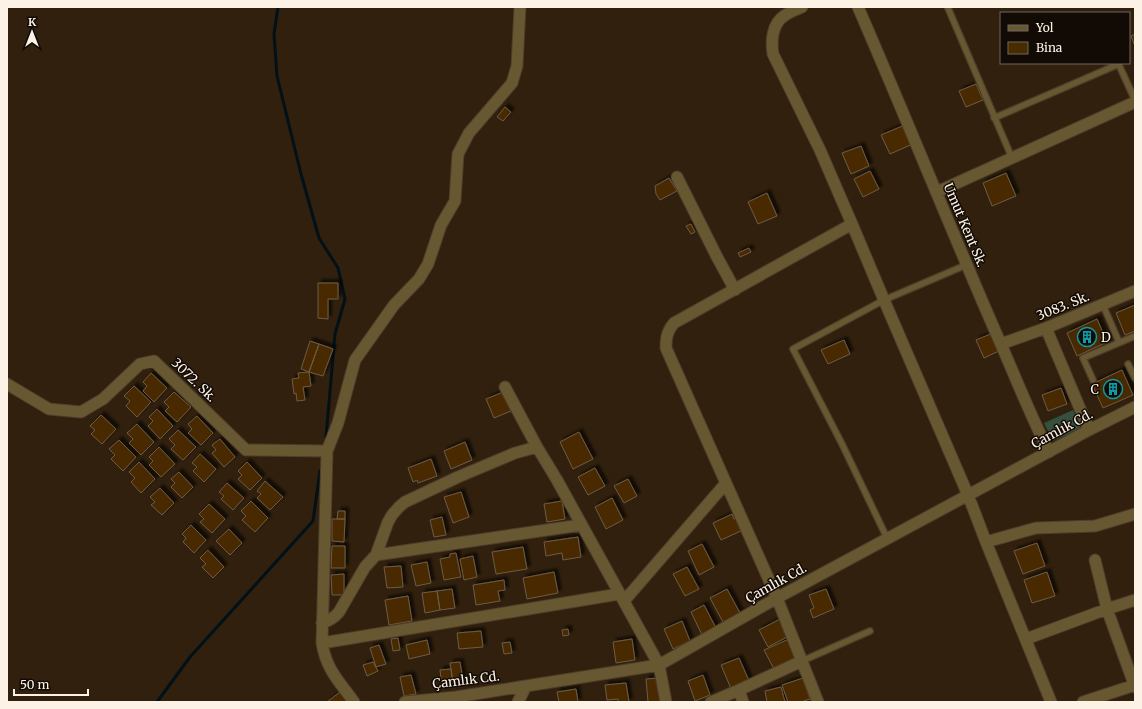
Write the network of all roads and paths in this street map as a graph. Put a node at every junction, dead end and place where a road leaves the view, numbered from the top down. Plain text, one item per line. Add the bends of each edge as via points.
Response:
1 (520, 7) edge
2 (802, 7) edge
3 (858, 7) edge
4 (948, 8) dead end
5 (1119, 64) edge
6 (1135, 101) edge
7 (994, 118) junction
8 (1012, 158) junction
9 (677, 177) dead end
10 (937, 192) junction
11 (852, 224) junction
12 (966, 265) junction
13 (735, 290) junction
14 (1135, 291) edge
15 (884, 300) junction
16 (1103, 305) junction
17 (1046, 328) junction
18 (1135, 336) edge
19 (1119, 342) junction
20 (1001, 344) junction
21 (1128, 364) dead end
22 (1135, 378) edge
23 (1093, 380) dead end
24 (7, 384) edge
25 (505, 387) dead end
26 (1135, 407) edge
27 (1089, 430) junction
28 (537, 447) junction
29 (327, 451) junction
30 (1049, 452) junction
31 (726, 483) junction
32 (968, 495) junction
33 (1135, 514) edge
34 (581, 525) junction
35 (887, 538) junction
36 (986, 542) junction
37 (376, 555) junction
38 (1095, 560) dead end
39 (622, 597) junction
40 (777, 598) junction
41 (1135, 600) edge
42 (1106, 609) junction
43 (322, 623) junction
44 (870, 631) dead end
45 (1026, 640) junction
46 (322, 643) junction
47 (802, 661) junction
48 (659, 665) junction
49 (526, 686) junction
50 (1135, 686) edge
51 (740, 690) junction
52 (456, 699) edge
53 (354, 702) edge
54 (405, 702) edge
55 (518, 702) edge
56 (666, 702) edge
57 (711, 702) edge
58 (743, 702) edge
59 (818, 702) edge
60 (1051, 702) edge
61 (1083, 702) edge

1 - 29 street via 517,66 512,83 469,133 458,154 455,201 441,225 428,264 419,279 394,305 354,360 338,423
2 - 11 street via 779,21 772,38 773,54
3 - 10 street, Umut Kent Sk.
4 - 7 lane
5 - 6 lane
5 - 7 lane
6 - 8 street
7 - 8 lane
8 - 10 street
9 - 13 street
10 - 12 street, Umut Kent Sk.
11 - 13 street
11 - 15 street
12 - 15 lane
12 - 20 street, Umut Kent Sk.
13 - 31 street via 674,323 667,333 666,341 666,348
14 - 16 street, 3083. Sk.
15 - 32 street
15 - 35 lane via 793,349
16 - 17 street, 3083. Sk.
16 - 19 lane
17 - 20 street, 3083. Sk.
17 - 27 street
18 - 19 lane
19 - 23 lane via 1083,358
20 - 30 street, Umut Kent Sk.
21 - 22 lane
24 - 29 street, 3072. Sk. via 49,409 81,412 103,399 140,364 154,361 246,450
25 - 28 street
26 - 27 street, Çamlık Cd.
27 - 30 street, Çamlık Cd.
28 - 34 street
28 - 37 street via 458,477 405,502 388,522
29 - 43 street
30 - 32 street, Çamlık Cd.
31 - 39 street
31 - 40 street
32 - 35 street, Çamlık Cd.
32 - 36 street
33 - 36 street via 1095,526 1036,528
34 - 37 street
34 - 39 street
35 - 40 street, Çamlık Cd.
36 - 45 street
37 - 43 street via 365,567 339,612 334,618
38 - 42 street
39 - 46 street
39 - 48 street
40 - 47 street
40 - 48 street, Çamlık Cd.
41 - 42 street
42 - 45 street
42 - 50 street
43 - 46 street
44 - 47 lane
45 - 60 street
46 - 53 street via 330,670
47 - 51 street
47 - 59 street
48 - 49 street, Çamlık Cd.
48 - 56 street
49 - 52 street, Çamlık Cd.
49 - 55 street
50 - 61 street
51 - 57 street
51 - 58 street
52 - 54 street, Çamlık Cd.

